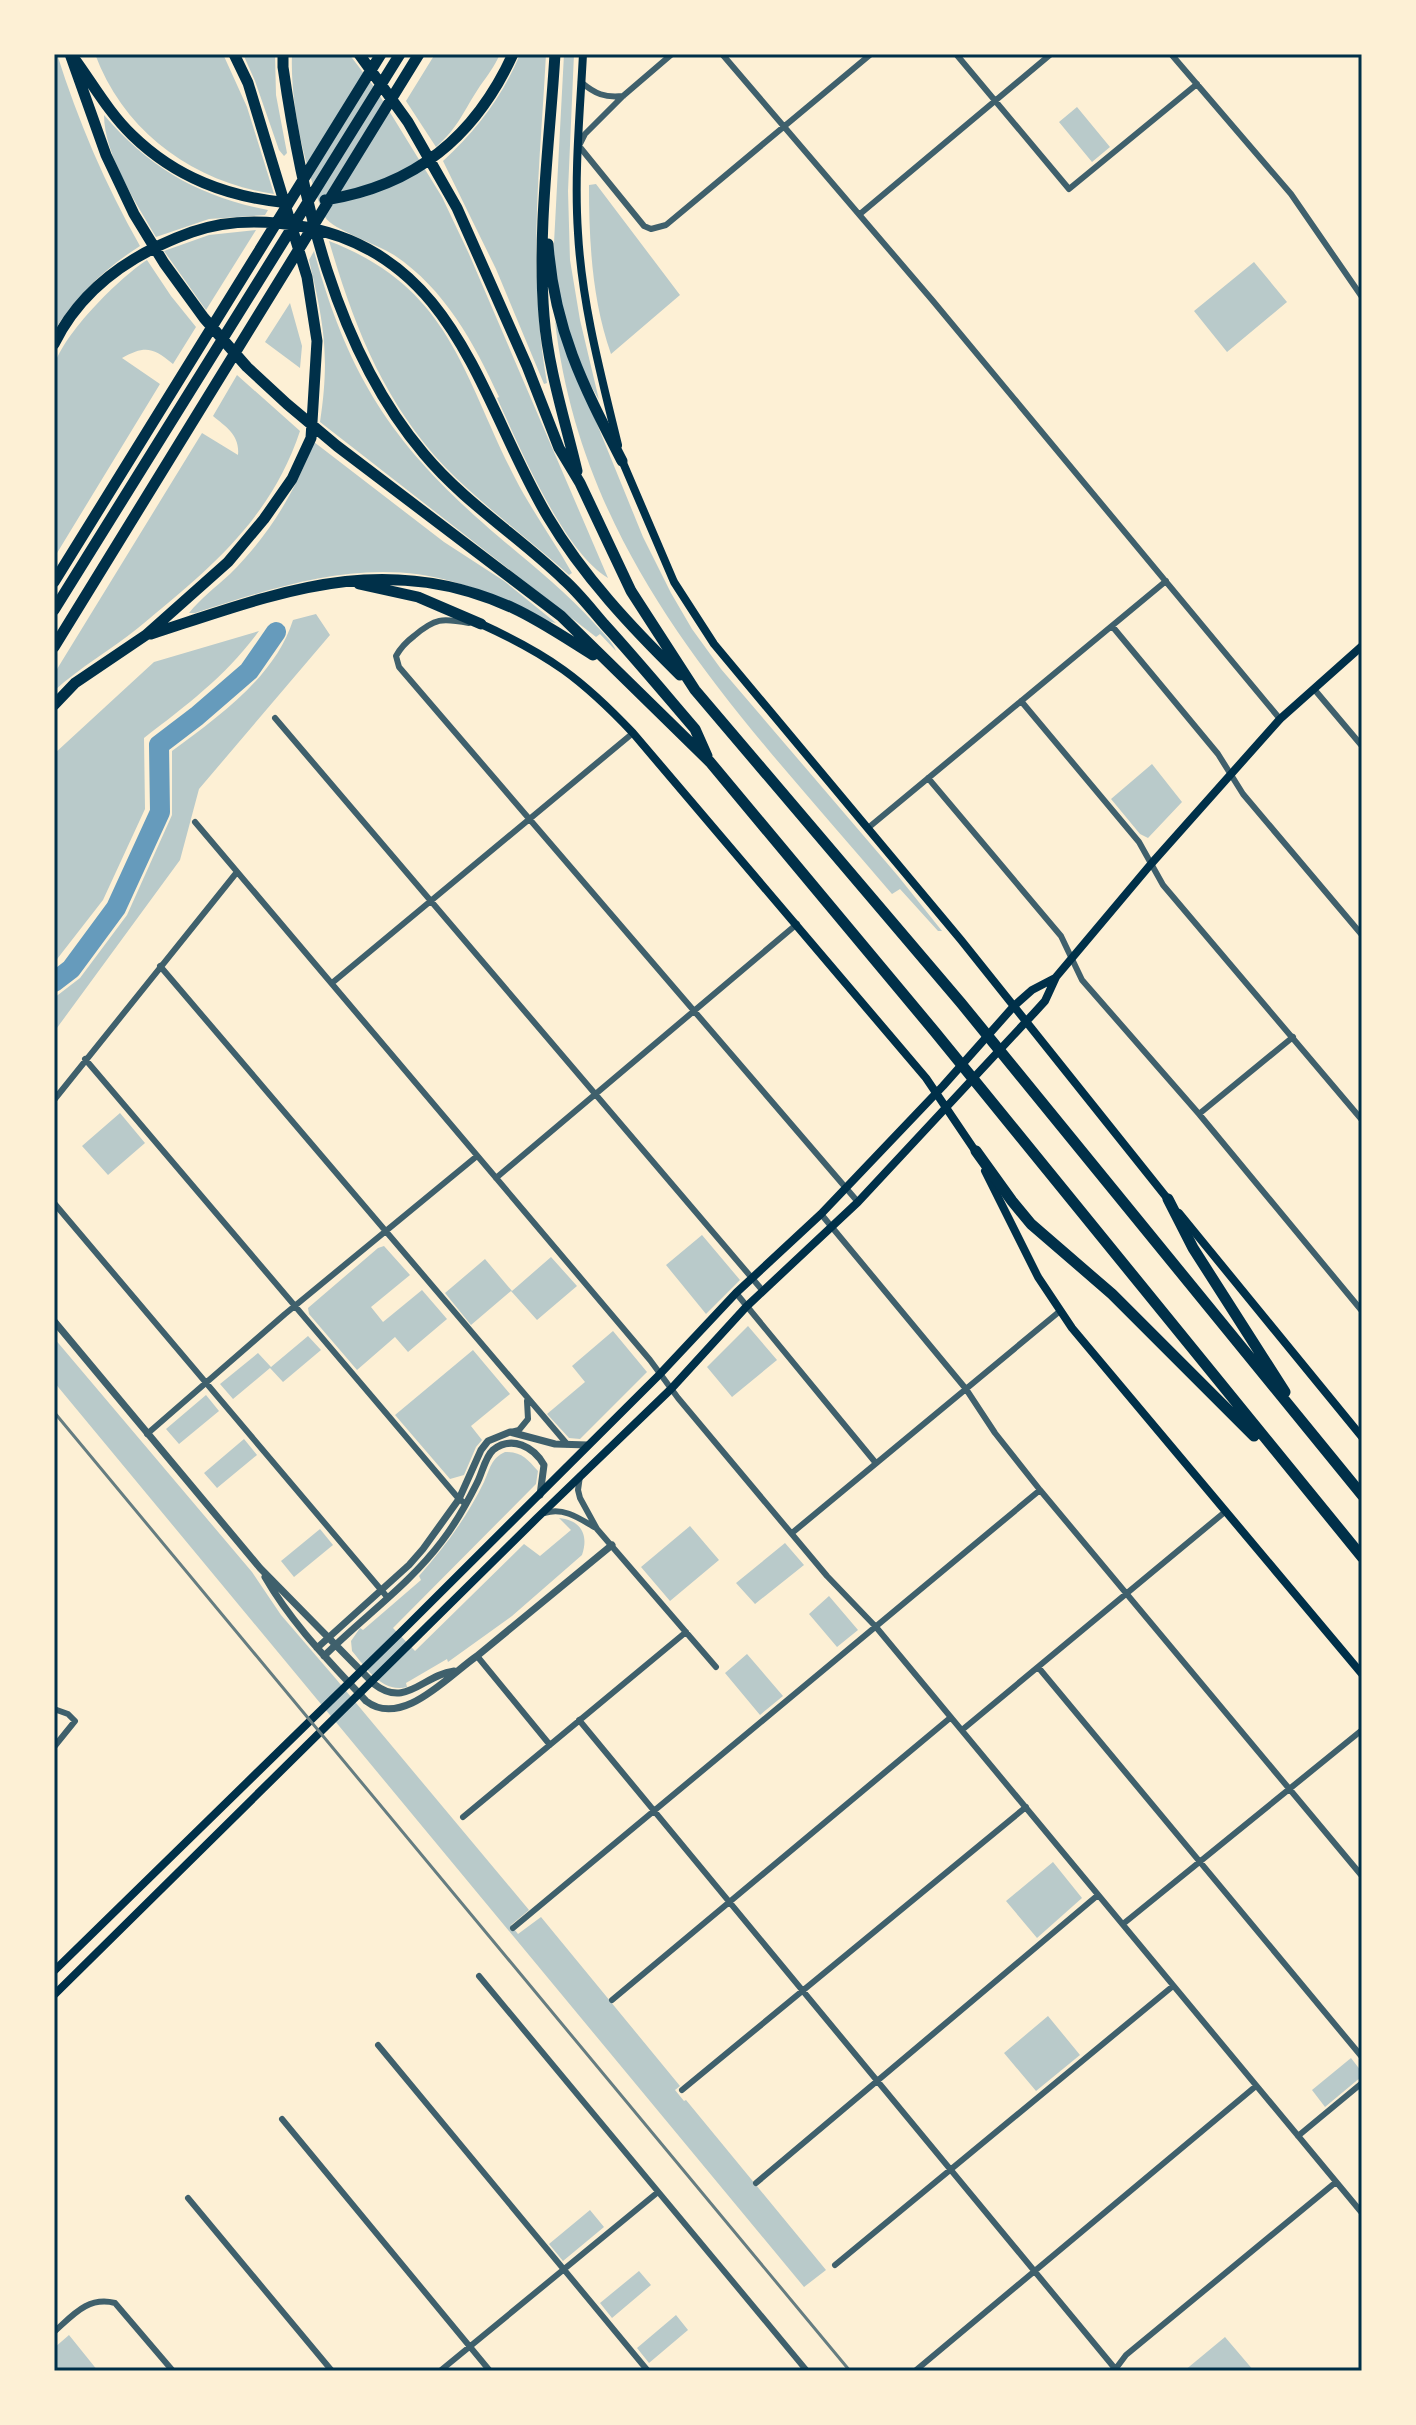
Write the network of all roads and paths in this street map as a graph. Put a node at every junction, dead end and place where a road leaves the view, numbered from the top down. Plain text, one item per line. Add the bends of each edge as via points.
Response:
1 (71, 54) edge
2 (234, 54) edge
3 (283, 54) edge
4 (359, 54) edge
5 (381, 54) edge
6 (400, 54) edge
7 (419, 54) edge
8 (513, 54) edge
9 (555, 54) edge
10 (583, 54) edge
11 (672, 54) edge
12 (722, 54) edge
13 (871, 54) edge
14 (956, 54) edge
15 (1051, 54) edge
16 (1171, 54) edge
17 (581, 82) junction
18 (1197, 84) junction
19 (623, 96) junction
20 (995, 101) junction
21 (785, 127) junction
22 (579, 146) junction
23 (545, 206) junction
24 (860, 214) junction
25 (1362, 297) edge
26 (54, 344) edge
27 (622, 461) junction
28 (580, 483) junction
29 (347, 581) junction
30 (1166, 581) junction
31 (54, 582) edge
32 (54, 610) edge
33 (481, 624) junction
34 (1112, 626) junction
35 (146, 635) junction
36 (1362, 646) edge
37 (54, 647) edge
38 (608, 664) junction
39 (1314, 689) junction
40 (695, 690) junction
41 (1021, 701) junction
42 (54, 705) edge
43 (275, 718) dead end
44 (1280, 719) junction
45 (633, 733) junction
46 (1362, 746) edge
47 (710, 762) junction
48 (1230, 774) junction
49 (928, 778) junction
50 (528, 819) junction
51 (195, 822) dead end
52 (868, 828) junction
53 (1151, 864) junction
54 (237, 872) junction
55 (430, 901) junction
56 (797, 924) junction
57 (1362, 935) edge
58 (1072, 959) junction
59 (160, 966) junction
60 (1056, 977) junction
61 (332, 983) junction
62 (1014, 1006) junction
63 (694, 1012) junction
64 (1026, 1022) junction
65 (1293, 1037) junction
66 (85, 1059) junction
67 (935, 1092) junction
68 (594, 1096) junction
69 (54, 1100) edge
70 (944, 1107) junction
71 (1199, 1114) junction
72 (1362, 1120) edge
73 (976, 1151) junction
74 (477, 1156) junction
75 (496, 1178) junction
76 (846, 1189) junction
77 (1168, 1199) junction
78 (858, 1202) junction
79 (54, 1203) edge
80 (821, 1214) junction
81 (831, 1228) junction
82 (385, 1230) junction
83 (752, 1278) junction
84 (763, 1291) junction
85 (736, 1293) junction
86 (295, 1306) junction
87 (746, 1307) junction
88 (1060, 1311) junction
89 (1362, 1311) edge
90 (54, 1321) edge
91 (659, 1375) junction
92 (205, 1383) junction
93 (671, 1389) junction
94 (966, 1389) junction
95 (527, 1397) junction
96 (510, 1432) junction
97 (147, 1434) junction
98 (1362, 1437) edge
99 (1316, 1439) junction
100 (567, 1444) junction
101 (588, 1445) junction
102 (875, 1462) junction
103 (580, 1476) junction
104 (1301, 1483) junction
105 (1040, 1490) junction
106 (540, 1495) junction
107 (1362, 1495) edge
108 (462, 1502) junction
109 (1226, 1511) junction
110 (537, 1518) junction
111 (597, 1529) junction
112 (792, 1533) junction
113 (612, 1545) junction
114 (1362, 1557) edge
115 (260, 1568) junction
116 (382, 1590) junction
117 (1127, 1592) junction
118 (388, 1598) junction
119 (876, 1627) junction
120 (686, 1632) junction
121 (328, 1637) junction
122 (336, 1645) junction
123 (317, 1648) junction
124 (324, 1656) junction
125 (477, 1656) junction
126 (716, 1667) dead end
127 (1038, 1667) junction
128 (454, 1671) junction
129 (1362, 1674) edge
130 (54, 1709) edge
131 (950, 1718) junction
132 (579, 1720) junction
133 (962, 1730) junction
134 (1362, 1730) edge
135 (550, 1745) junction
136 (54, 1747) edge
137 (1289, 1789) junction
138 (1026, 1807) junction
139 (654, 1811) junction
140 (463, 1817) dead end
141 (1200, 1862) junction
142 (1362, 1876) edge
143 (1098, 1895) junction
144 (729, 1901) junction
145 (1123, 1924) junction
146 (513, 1928) dead end
147 (54, 1971) edge
148 (479, 1976) dead end
149 (1173, 1986) junction
150 (803, 1991) junction
151 (54, 1995) edge
152 (612, 2000) dead end
153 (378, 2045) dead end
154 (1362, 2057) edge
155 (877, 2081) junction
156 (1362, 2083) edge
157 (1256, 2086) junction
158 (682, 2090) dead end
159 (282, 2119) dead end
160 (1298, 2136) junction
161 (953, 2171) junction
162 (1336, 2182) junction
163 (756, 2183) dead end
164 (658, 2192) junction
165 (188, 2198) dead end
166 (1362, 2213) edge
167 (835, 2265) dead end
168 (1034, 2269) junction
169 (565, 2270) junction
170 (54, 2332) edge
171 (469, 2345) junction
172 (1116, 2370) edge
173 (173, 2371) edge
174 (332, 2371) edge
175 (440, 2371) edge
176 (490, 2371) edge
177 (648, 2371) edge
178 (807, 2371) edge
179 (915, 2371) edge

1 - 8 highway via 131,134 183,174 228,193 292,203 352,196 414,171 481,110
1 - 38 highway via 106,155 134,214 184,292 238,357 337,446 561,616
2 - 35 highway via 248,83 307,277 317,341 311,438 292,479 228,562
3 - 47 highway via 295,149 317,239 360,355 388,406 449,482 565,580 695,729
4 - 28 highway via 408,122 457,208 559,448
5 - 31 highway
6 - 32 highway
7 - 37 highway
9 - 23 highway
10 - 17 main road
11 - 19 street
12 - 21 street
13 - 21 street
14 - 20 street
15 - 20 street
16 - 18 street
17 - 19 street via 596,94
17 - 22 main road
18 - 20 street via 1069,189
18 - 25 street via 1291,194
19 - 22 street
20 - 24 street
21 - 22 street via 661,228 647,228
21 - 24 street
22 - 27 main road via 582,281
23 - 27 highway via 561,326
23 - 28 highway via 544,320
24 - 30 street
26 - 40 highway via 77,305 98,283 178,237 266,221 350,241 408,277 445,318 549,518 579,563 641,637
27 - 52 main road via 668,568 697,620
28 - 40 highway via 631,591
29 - 33 highway via 418,597
29 - 35 highway via 300,588
29 - 38 highway via 385,578 449,586 514,609
30 - 34 street
30 - 44 street
33 - 45 main road via 573,675
33 - 50 street via 430,622 396,660
34 - 41 street
34 - 48 street
35 - 42 highway via 75,683
36 - 39 main road
38 - 47 highway
39 - 44 main road
39 - 46 street
40 - 99 highway via 961,1003
41 - 49 street
41 - 53 street via 1139,842
43 - 55 street
44 - 48 main road
45 - 50 street
45 - 56 main road
47 - 104 highway
48 - 53 main road
48 - 57 street
49 - 52 street
49 - 58 street via 1061,936
50 - 55 street
50 - 63 street
51 - 54 street
52 - 62 main road
53 - 58 main road
53 - 65 street via 1163,885
54 - 59 street
54 - 61 street
55 - 61 street
55 - 68 street
56 - 63 street
56 - 67 main road
58 - 60 main road
58 - 71 street via 1082,980
59 - 66 street
59 - 82 street
60 - 62 main road
60 - 64 main road via 1045,1001
61 - 74 street
62 - 64 main road
62 - 67 main road
63 - 68 street
63 - 76 street
64 - 70 main road
64 - 77 main road
65 - 71 street
65 - 72 street
66 - 69 street
66 - 86 street
67 - 70 main road
67 - 76 main road
68 - 75 street
68 - 83 street
70 - 73 main road
70 - 78 main road
71 - 89 street
73 - 88 main road via 1028,1259
73 - 104 highway via 1031,1224 1112,1294
74 - 75 street
74 - 82 street
75 - 91 street
76 - 78 street
76 - 80 main road
77 - 98 main road
77 - 99 highway via 1193,1248
78 - 81 main road
79 - 92 street
80 - 81 street
80 - 83 main road
81 - 84 main road
81 - 94 street
82 - 86 street
82 - 95 street
83 - 84 street
83 - 85 main road
84 - 87 main road
85 - 87 street
85 - 91 main road
86 - 92 street
86 - 108 street
87 - 93 main road
87 - 102 street
88 - 94 street
88 - 109 main road
90 - 97 street
91 - 93 street
91 - 101 main road
92 - 97 street
92 - 116 street
93 - 103 main road
93 - 112 street
94 - 102 street
94 - 105 street
95 - 96 street via 528,1419
95 - 100 street
96 - 100 street
96 - 108 street via 484,1445
97 - 115 street
99 - 107 highway
100 - 101 street
101 - 106 main road
102 - 112 street
103 - 110 main road
103 - 111 street via 580,1498
104 - 114 highway
105 - 117 street
105 - 119 street
106 - 108 street via 544,1465 533,1449 519,1443 492,1451
106 - 147 main road
108 - 116 street
108 - 118 street via 442,1542
109 - 117 street
109 - 129 main road
110 - 111 street via 556,1511
110 - 151 main road
111 - 113 street
112 - 119 street
113 - 120 street
113 - 125 street
115 - 121 street
115 - 123 street via 290,1617
116 - 118 street
116 - 121 street
117 - 127 street
117 - 137 street
118 - 122 street
119 - 131 street
119 - 139 street
120 - 126 street
120 - 132 street
121 - 122 street
121 - 123 street
122 - 124 street
122 - 128 street via 378,1688 394,1694
123 - 124 street
124 - 128 street via 366,1701 389,1710 408,1705
125 - 128 street
125 - 135 street
127 - 133 street
127 - 141 street
130 - 136 street via 75,1721
131 - 133 street
131 - 144 street
132 - 135 street
132 - 139 street
133 - 138 street
134 - 137 street
135 - 140 street
137 - 141 street
137 - 142 street
138 - 143 street
138 - 150 street
139 - 144 street
139 - 146 street
141 - 145 street
141 - 154 street
143 - 145 street
143 - 155 street
144 - 150 street
144 - 152 street
145 - 149 street
148 - 164 street
149 - 157 street
149 - 161 street
150 - 155 street
150 - 158 street
153 - 169 street
155 - 161 street
155 - 163 street
156 - 160 street
157 - 160 street
157 - 168 street
159 - 171 street
160 - 162 street
161 - 167 street
161 - 168 street
162 - 166 street
162 - 172 street via 1126,2355
164 - 169 street
164 - 178 street
165 - 174 street
168 - 172 street
168 - 179 street
169 - 171 street
169 - 177 street
170 - 173 street via 91,2302 115,2303
171 - 175 street
171 - 176 street

